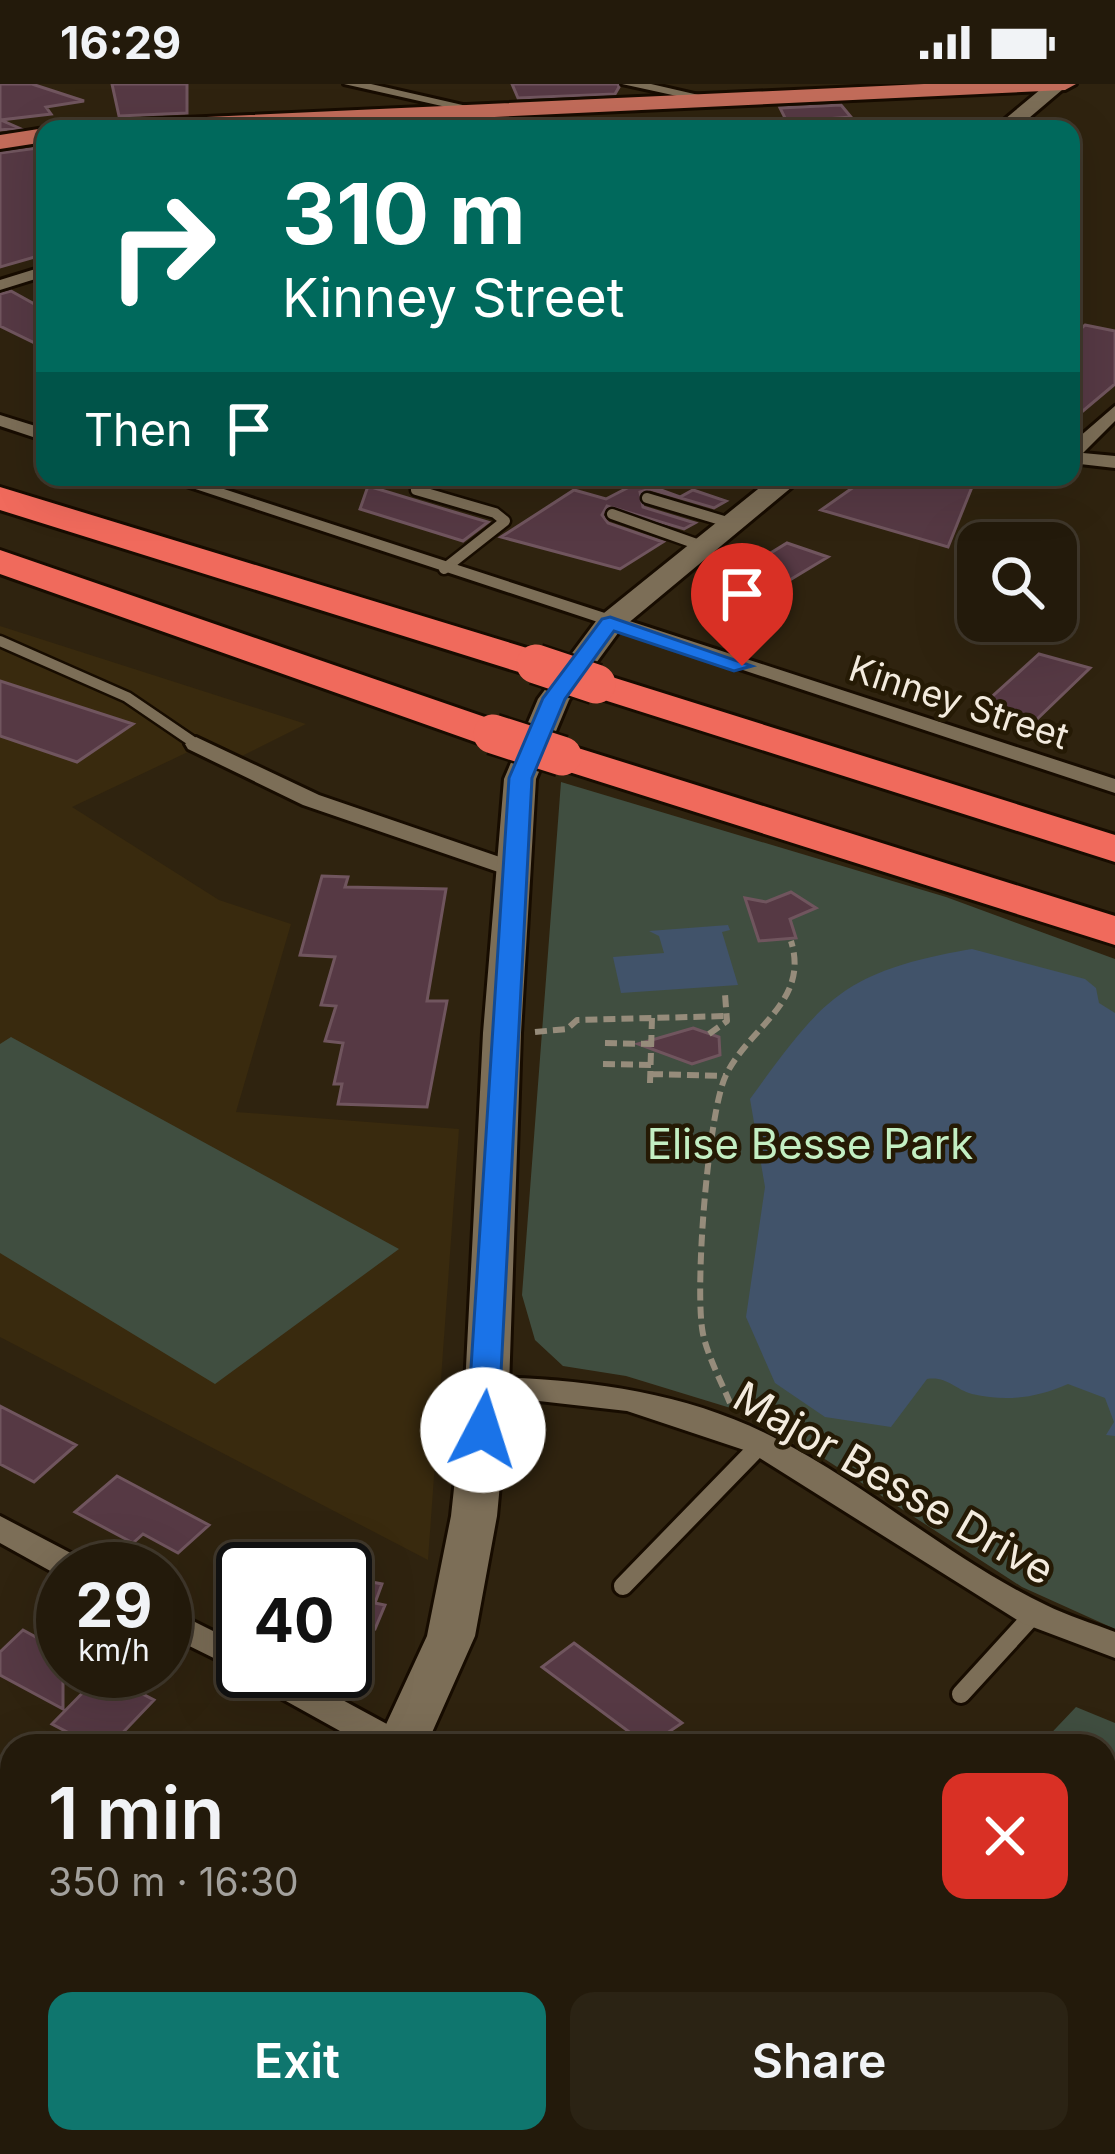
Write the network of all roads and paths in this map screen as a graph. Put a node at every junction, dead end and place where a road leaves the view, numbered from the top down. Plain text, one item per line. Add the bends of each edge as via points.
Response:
1 (350, 84) edge
2 (629, 84) edge
3 (1062, 84) edge
4 (709, 99) junction
5 (473, 109) junction
6 (266, 120) edge
7 (1015, 120) edge
8 (36, 138) edge
9 (0, 142) edge
10 (36, 274) edge
11 (25, 277) junction
12 (36, 282) edge
13 (0, 285) edge
14 (1115, 410) edge
15 (0, 420) edge
16 (36, 431) edge
17 (1080, 446) edge
18 (1080, 456) edge
19 (1115, 462) edge
20 (0, 468) edge
21 (36, 482) edge
22 (47, 486) edge
23 (195, 486) edge
24 (779, 486) edge
25 (416, 490) dead end
26 (0, 498) edge
27 (647, 498) dead end
28 (612, 514) dead end
29 (734, 524) junction
30 (705, 547) junction
31 (0, 561) edge
32 (444, 569) junction
33 (0, 593) edge
34 (394, 619) junction
35 (610, 623) junction
36 (0, 641) edge
37 (445, 719) junction
38 (196, 744) joint
39 (1115, 786) edge
40 (1115, 849) edge
41 (512, 869) junction
42 (1115, 931) edge
43 (791, 941) dead end
44 (725, 994) dead end
45 (728, 1016) junction
46 (652, 1018) junction
47 (502, 1033) junction
48 (709, 1034) dead end
49 (605, 1043) dead end
50 (652, 1045) junction
51 (665, 1045) dead end
52 (603, 1064) dead end
53 (651, 1074) junction
54 (725, 1076) junction
55 (487, 1387) junction
56 (715, 1425) junction
57 (761, 1444) junction
58 (0, 1528) edge
59 (36, 1548) edge
60 (622, 1586) dead end
61 (1034, 1614) junction
62 (1115, 1645) edge
63 (961, 1694) dead end
64 (310, 1698) edge
65 (377, 1734) edge
66 (405, 1734) edge

1 - 5 street
2 - 4 street
3 - 4 main road
3 - 7 street
4 - 5 main road
5 - 6 main road
8 - 9 main road
10 - 11 street
11 - 12 street
11 - 13 street
14 - 17 street
15 - 16 street
18 - 19 street
20 - 21 highway
22 - 34 highway
23 - 32 street, Kinney Street
24 - 29 street
25 - 32 lane via 505,521
26 - 34 highway
27 - 29 lane
28 - 30 lane
29 - 30 street
30 - 35 street
31 - 37 highway
32 - 35 street, Kinney Street
33 - 37 highway
34 - 40 highway, bridge
35 - 39 street, Kinney Street
35 - 41 street via 554,698 520,778
36 - 38 lane via 99,680 169,718
37 - 42 highway, bridge
38 - 41 street via 329,812
41 - 47 street
43 - 54 path via 798,963 789,995
44 - 45 path
45 - 46 path
45 - 48 path
46 - 47 path
46 - 50 path
47 - 55 street
49 - 50 path
50 - 51 path
50 - 53 path
52 - 53 path
53 - 54 path
54 - 56 path via 699,1264 703,1334 734,1410
55 - 56 street, Major Besse Drive via 599,1393
55 - 66 street via 451,1636
56 - 57 street, Major Besse Drive
57 - 60 lane
57 - 61 street, Major Besse Drive
58 - 59 street
61 - 62 street, Major Besse Drive
61 - 63 lane
64 - 65 street

